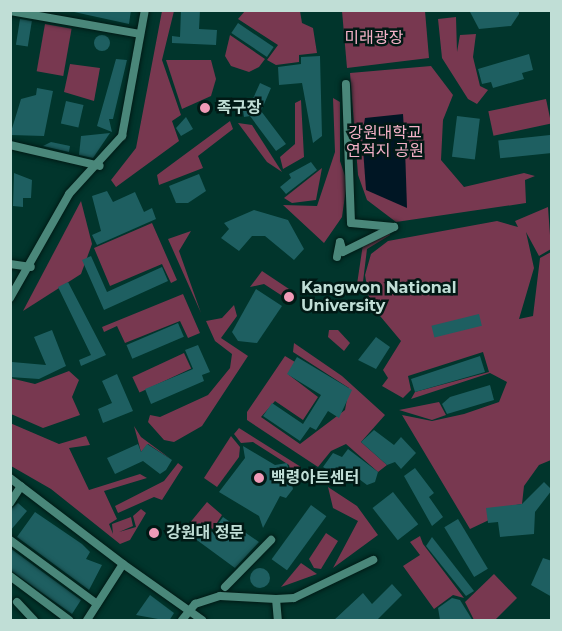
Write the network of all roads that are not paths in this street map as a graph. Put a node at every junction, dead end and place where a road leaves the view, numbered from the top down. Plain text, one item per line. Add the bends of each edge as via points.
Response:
1 (10, 10) edge
2 (145, 10) edge
3 (43, 13) edge
4 (140, 34) junction
5 (346, 84) dead end
6 (10, 145) edge
7 (100, 166) junction
8 (337, 257) dead end
9 (10, 264) edge
10 (31, 267) junction
11 (10, 298) edge
12 (10, 478) edge
13 (21, 486) junction
14 (10, 503) edge
15 (10, 540) edge
16 (271, 540) dead end
17 (373, 560) dead end
18 (123, 564) junction
19 (10, 576) edge
20 (225, 587) dead end
21 (276, 599) junction
22 (17, 602) dead end
23 (97, 604) junction
24 (188, 610) junction
25 (34, 621) edge
26 (69, 621) edge
27 (87, 621) edge
28 (182, 621) edge
29 (202, 621) edge
30 (278, 621) edge

1 - 3 street
2 - 4 street
3 - 4 street
4 - 7 street via 122,136
5 - 8 street via 351,223 394,227 343,252 340,242
6 - 7 street
7 - 10 street via 69,194
9 - 10 street
10 - 11 street
12 - 13 street
13 - 14 street
13 - 18 street
15 - 23 street
16 - 20 street
17 - 21 street via 294,598
18 - 23 street
18 - 24 street
19 - 26 street
21 - 24 street via 220,596
21 - 30 street
22 - 25 street
23 - 27 street
24 - 28 street
24 - 29 street

